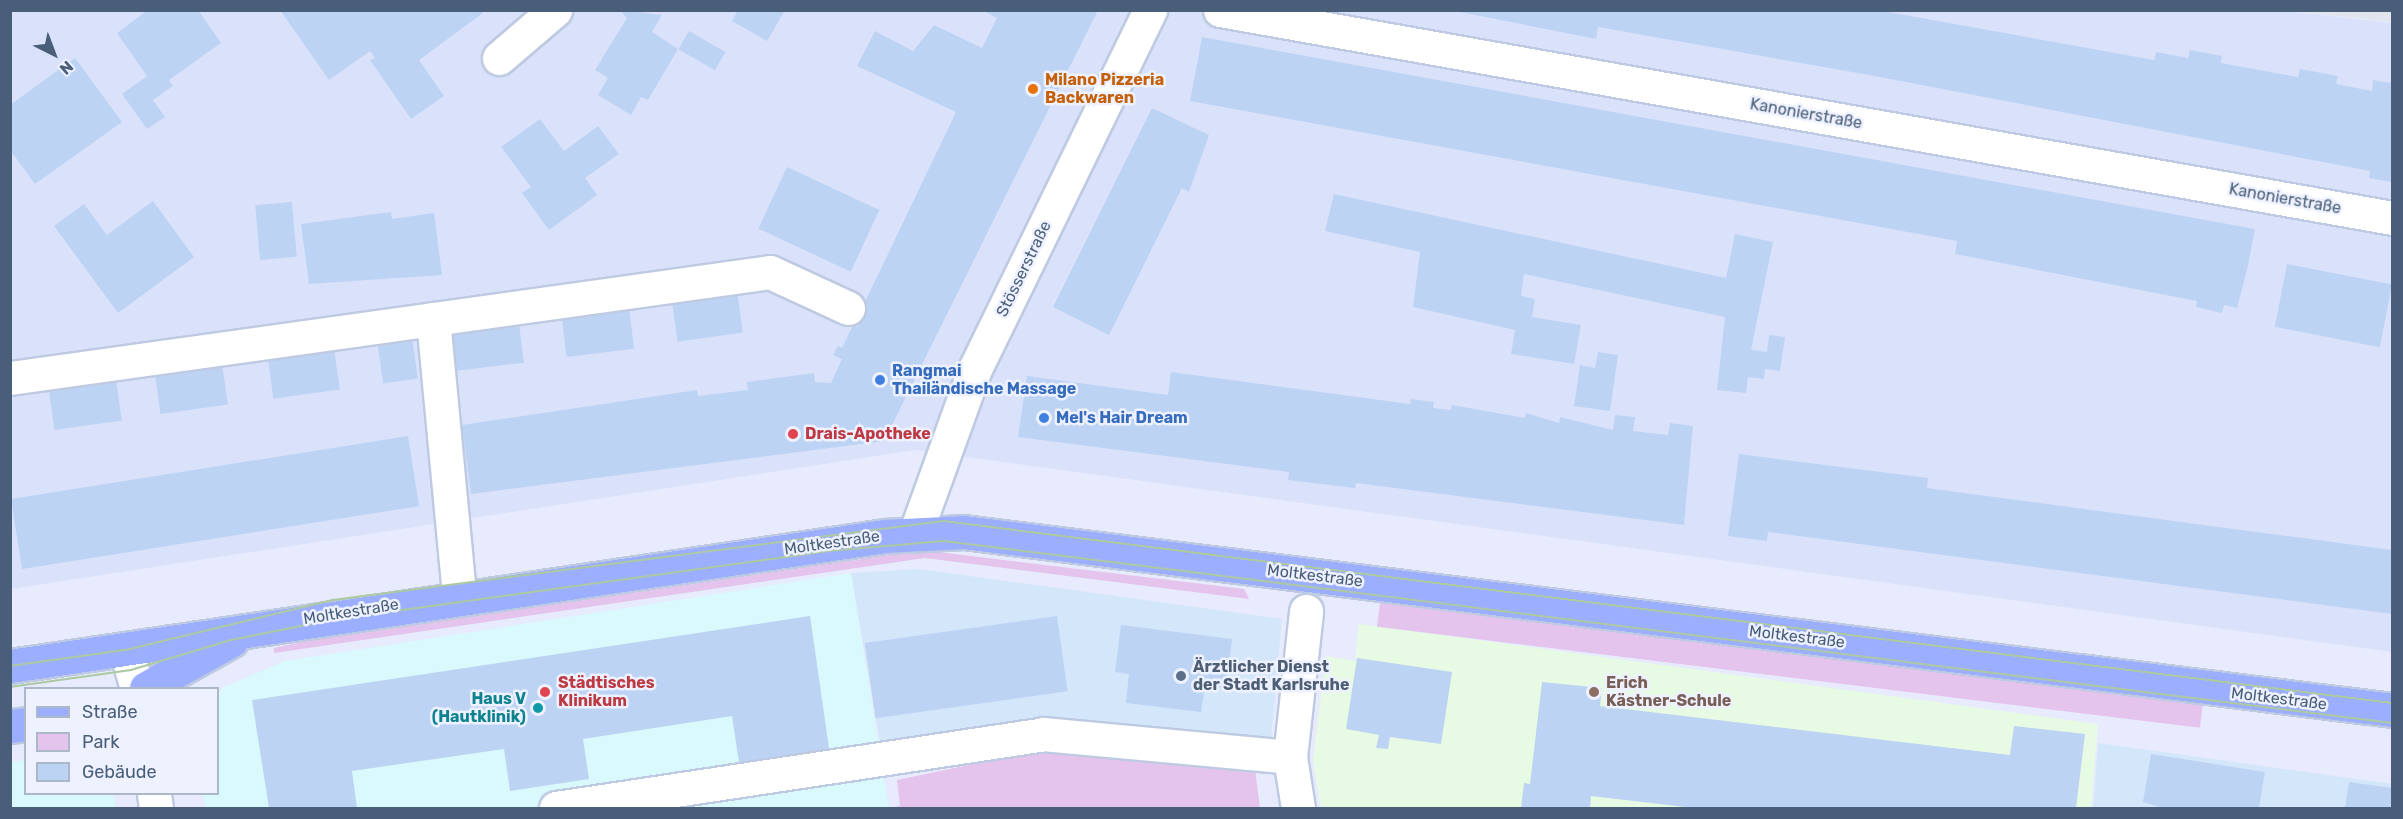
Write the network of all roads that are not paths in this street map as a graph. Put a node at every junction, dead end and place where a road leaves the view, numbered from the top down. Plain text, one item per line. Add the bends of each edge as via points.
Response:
1 (555, 10) edge
2 (1149, 10) edge
3 (1220, 10) edge
4 (499, 58) dead end
5 (2392, 218) edge
6 (848, 308) dead end
7 (433, 320) junction
8 (10, 378) edge
9 (915, 534) junction
10 (459, 596) junction
11 (1306, 611) dead end
12 (248, 628) junction
13 (126, 650) junction
14 (10, 666) edge
15 (137, 687) edge
16 (148, 687) edge
17 (2389, 713) edge
18 (1290, 756) junction
19 (556, 808) edge
20 (1298, 808) edge

1 - 4 street
2 - 9 street, Stösserstraße via 974,371
3 - 5 street, Kanonierstraße
6 - 7 street via 770,272
7 - 8 street
7 - 10 street
9 - 10 main road, Moltkestraße
9 - 17 main road, Moltkestraße via 963,532
10 - 12 main road, Moltkestraße
11 - 18 street
12 - 13 main road, Moltkestraße
12 - 16 main road, Moltkestraße
13 - 14 main road, Moltkestraße
13 - 15 street
18 - 19 street via 1043,734
18 - 20 street

